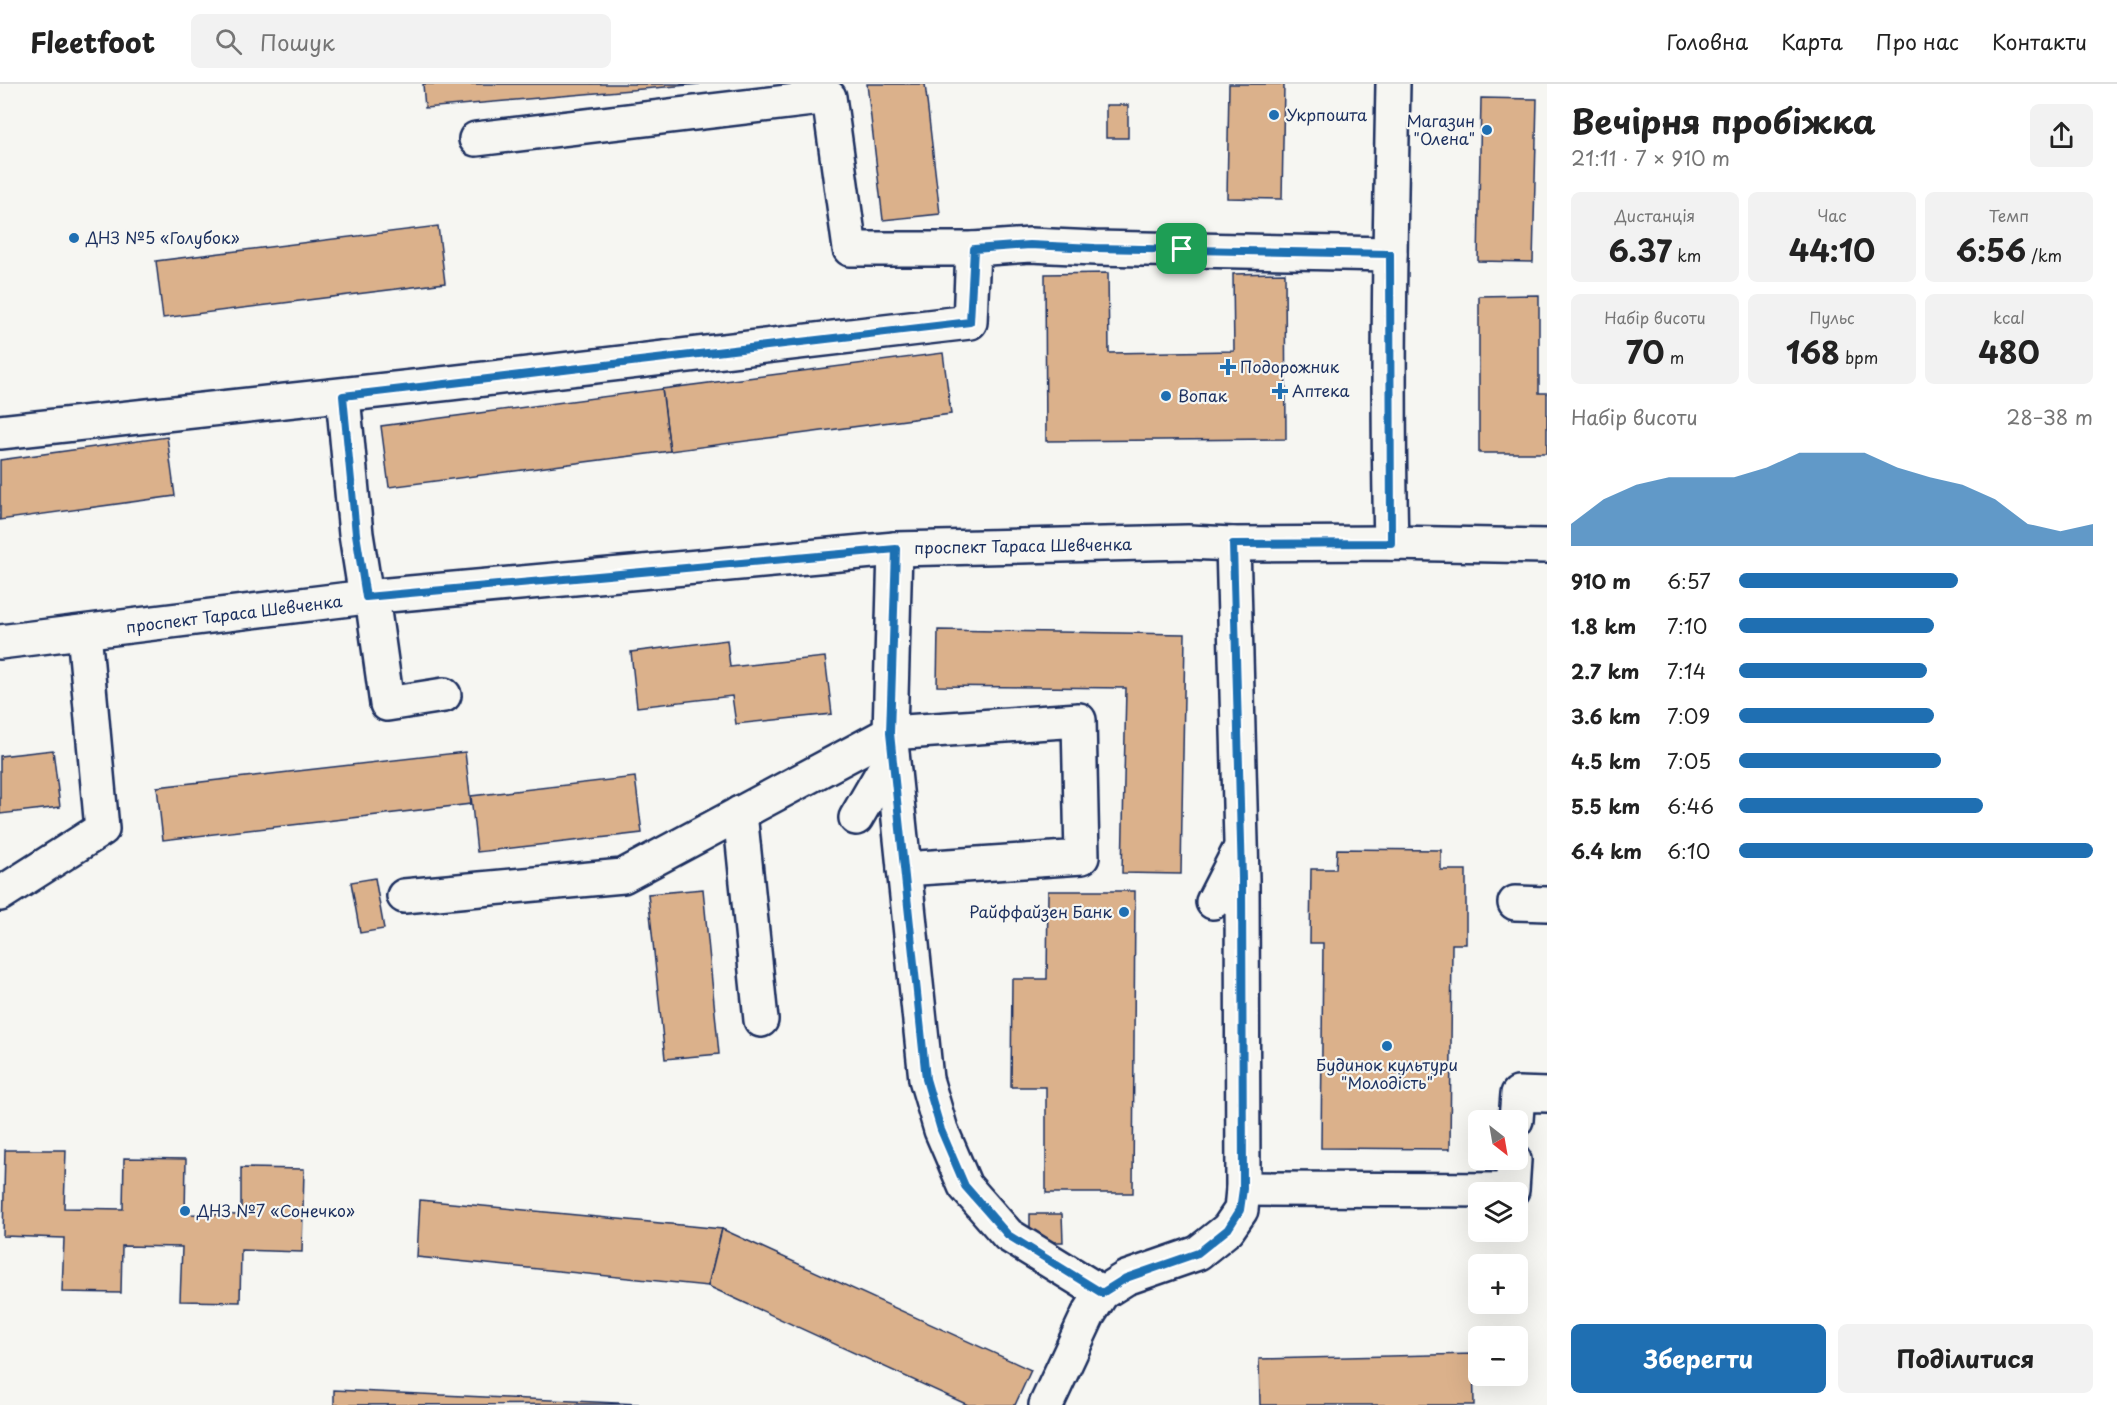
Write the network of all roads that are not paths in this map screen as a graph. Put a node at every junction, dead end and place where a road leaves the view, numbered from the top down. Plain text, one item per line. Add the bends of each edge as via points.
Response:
1 (1393, 84) edge
2 (476, 138) dead end
3 (974, 249) junction
4 (1390, 254) junction
5 (343, 396) junction
6 (0, 432) edge
7 (1391, 543) junction
8 (1233, 544) junction
9 (1547, 546) edge
10 (896, 549) junction
11 (369, 597) junction
12 (84, 632) junction
13 (0, 642) edge
14 (444, 695) dead end
15 (891, 745) junction
16 (740, 813) junction
17 (856, 818) dead end
18 (1241, 846) junction
19 (904, 869) junction
20 (0, 894) edge
21 (404, 896) dead end
22 (1213, 902) dead end
23 (1515, 903) dead end
24 (1547, 904) edge
25 (761, 1020) dead end
26 (1547, 1095) edge
27 (1517, 1110) edge
28 (1513, 1170) edge
29 (1243, 1189) junction
30 (1102, 1293) junction
31 (1046, 1405) edge

1 - 4 street
2 - 3 street via 828,97 850,249
3 - 4 street via 1030,245
3 - 5 street via 970,322
4 - 7 street
5 - 6 street
5 - 11 street via 356,534
7 - 8 street, проспект Тараса Шевченка
7 - 9 street, проспект Тараса Шевченка
8 - 10 street, проспект Тараса Шевченка
8 - 18 street
10 - 11 street, проспект Тараса Шевченка
10 - 15 street
11 - 12 street, проспект Тараса Шевченка
11 - 14 street via 387,704
12 - 13 street, проспект Тараса Шевченка
12 - 20 street via 102,829
15 - 16 street
15 - 17 street
15 - 19 street
15 - 19 street via 1080,720 1082,857
16 - 21 street via 623,876
16 - 25 street
18 - 22 street
18 - 29 street
19 - 30 street via 926,1079 941,1130 965,1186 1008,1235
23 - 24 street
26 - 27 street via 1518,1094
28 - 29 street via 1512,1190
29 - 30 street via 1240,1210 1228,1229 1198,1253 1126,1278
30 - 31 street

